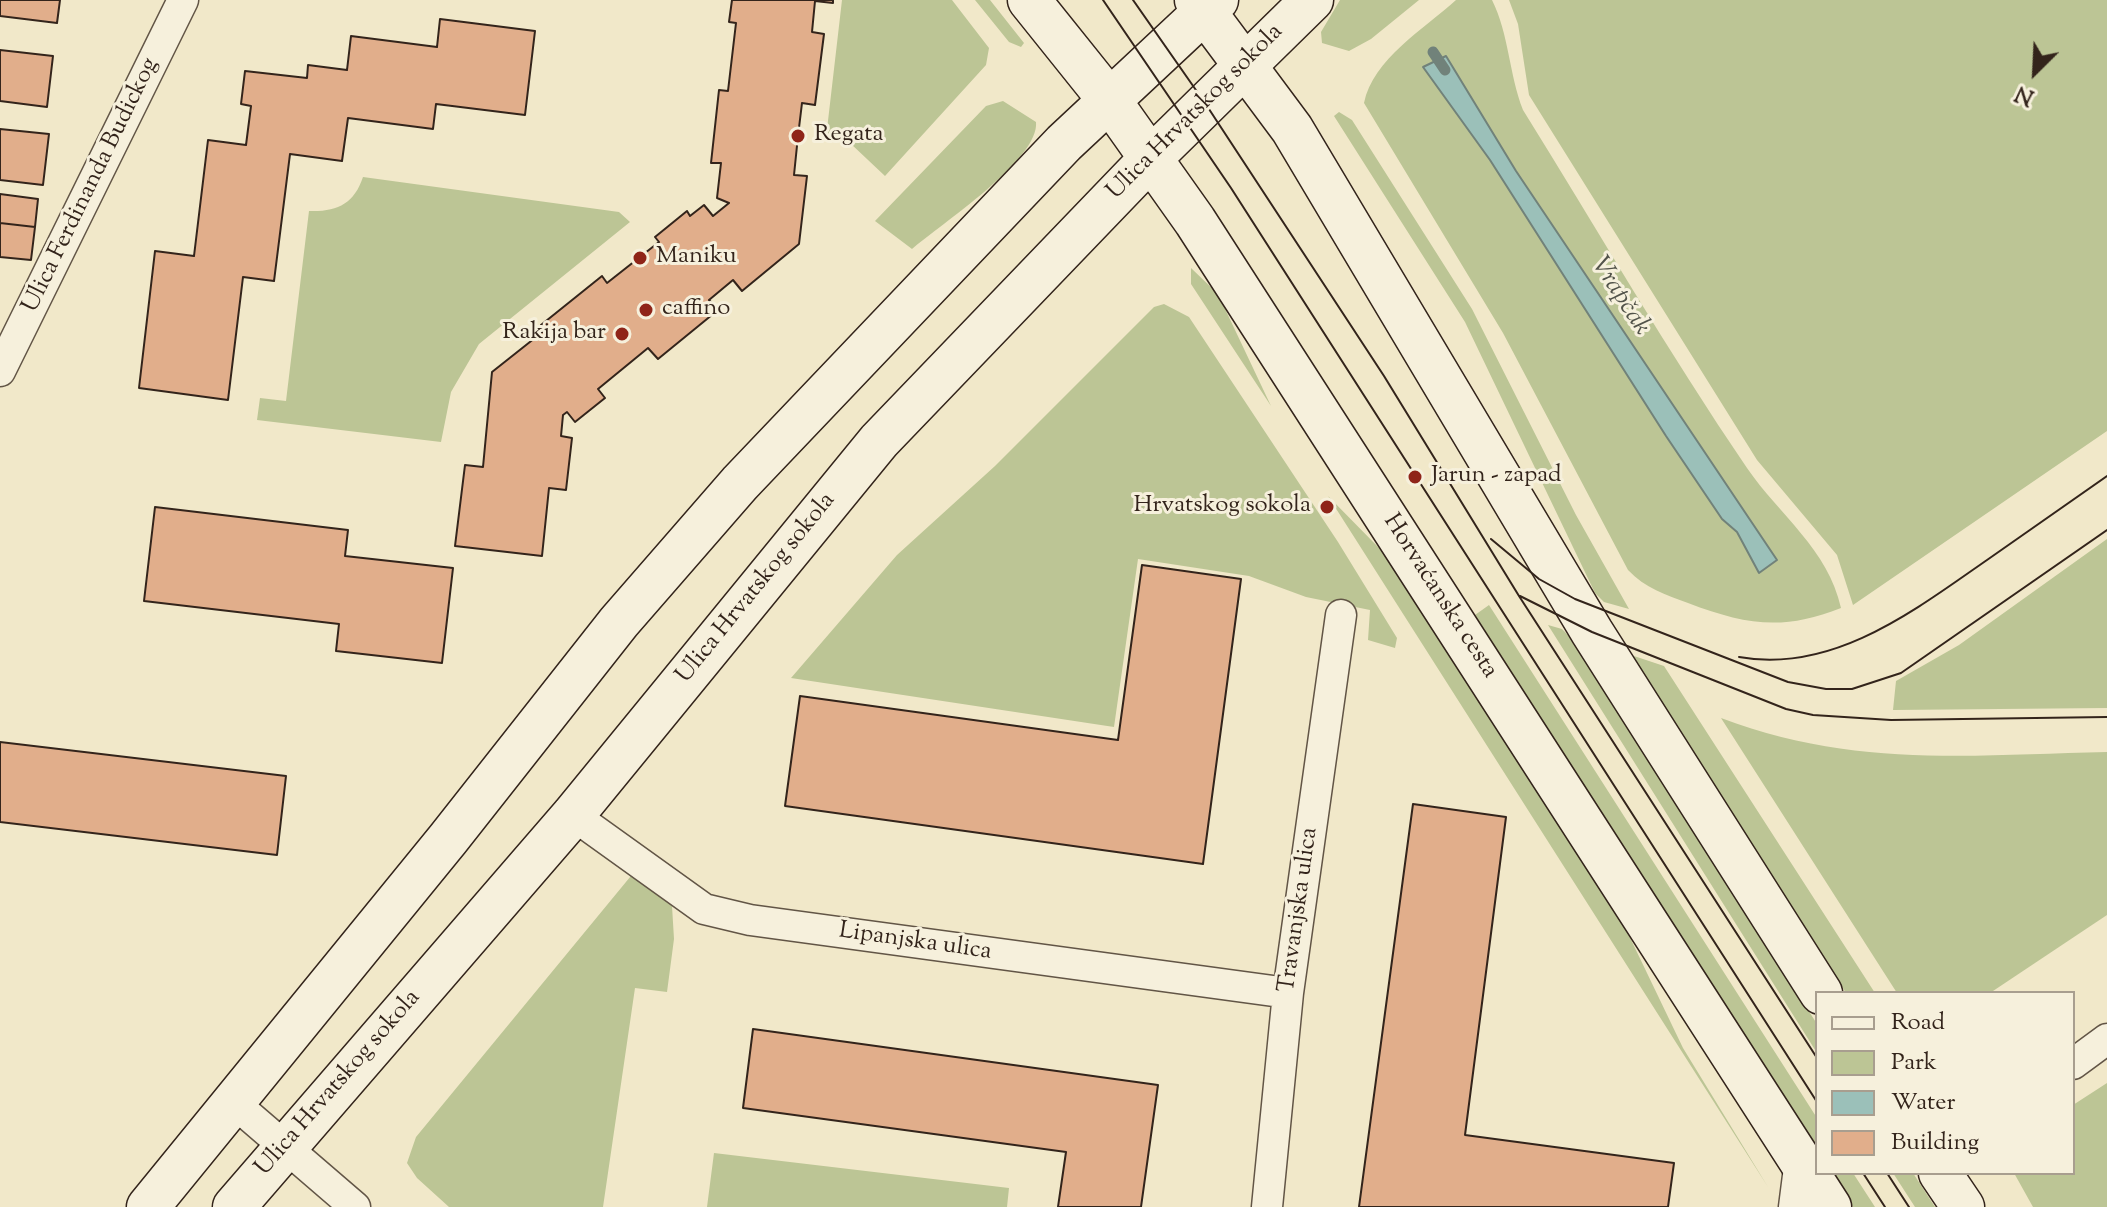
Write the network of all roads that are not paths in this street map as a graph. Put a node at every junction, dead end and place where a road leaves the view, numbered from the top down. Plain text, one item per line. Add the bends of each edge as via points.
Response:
1 (183, 0) edge
2 (1029, 0) edge
3 (1312, 0) edge
4 (1206, 4) edge
5 (1245, 63) junction
6 (1110, 101) junction
7 (1151, 158) junction
8 (0, 371) edge
9 (1341, 615) dead end
10 (573, 815) junction
11 (1820, 991) edge
12 (1288, 993) junction
13 (2107, 1039) edge
14 (2075, 1063) edge
15 (233, 1102) junction
16 (284, 1147) junction
17 (1800, 1160) junction
18 (1941, 1175) edge
19 (148, 1207) edge
20 (234, 1207) edge
21 (355, 1207) edge
22 (1267, 1207) edge
23 (1794, 1207) edge
24 (1830, 1207) edge
25 (1963, 1207) edge

1 - 8 street, Ulica Ferdinanda Budickog
2 - 6 street, Horvaćanska cesta
3 - 5 street, Ulica Hrvatskog sokola
4 - 5 street
4 - 6 street
5 - 7 street, Ulica Hrvatskog sokola
5 - 11 street via 1292,129 1592,632
6 - 7 street, Horvaćanska cesta
6 - 15 street via 730,494 619,622
7 - 10 street, Ulica Hrvatskog sokola via 879,441
7 - 17 street, Horvaćanska cesta
9 - 12 street, Travanjska ulica
10 - 12 street, Lipanjska ulica via 704,909 750,920
10 - 16 street, Ulica Hrvatskog sokola
12 - 22 street, Travanjska ulica
13 - 14 street
15 - 16 street
15 - 19 street
16 - 20 street, Ulica Hrvatskog sokola
16 - 21 street
17 - 23 street
17 - 24 street, Horvaćanska cesta
18 - 25 street

